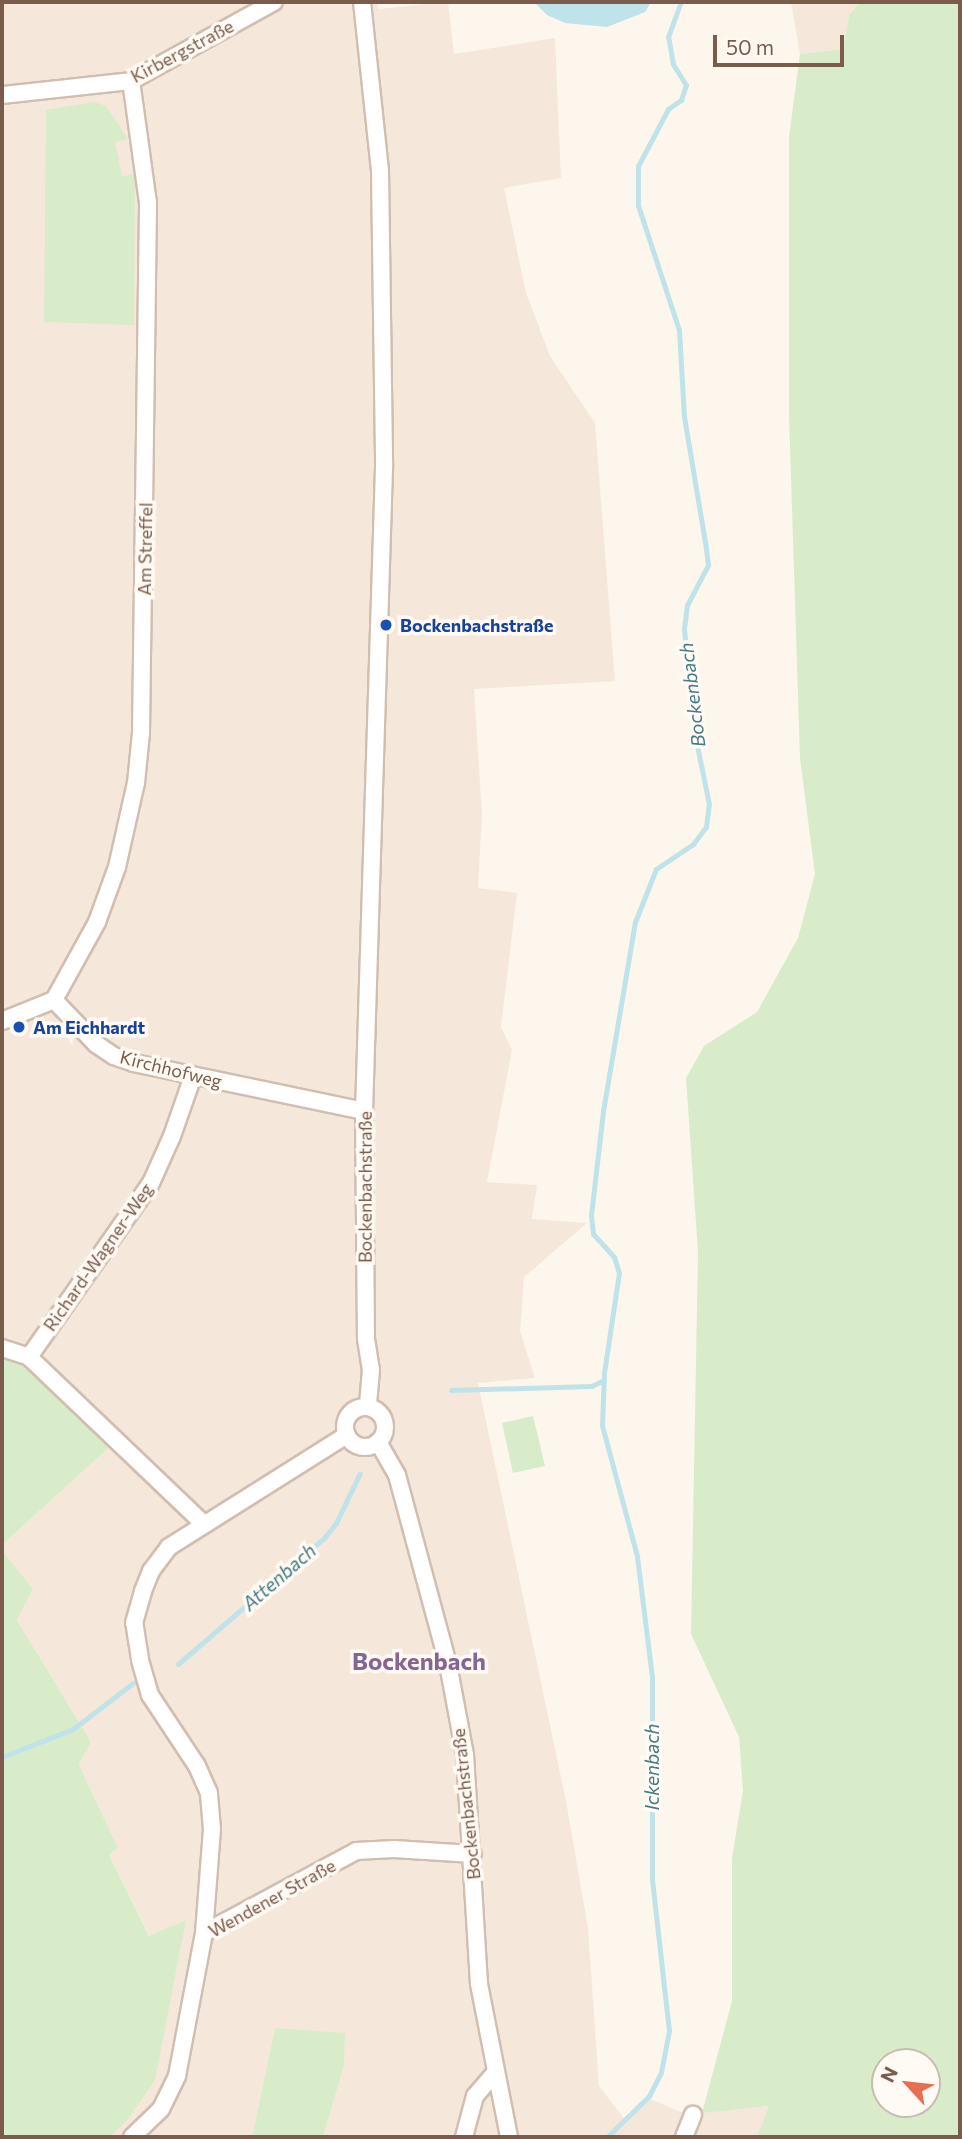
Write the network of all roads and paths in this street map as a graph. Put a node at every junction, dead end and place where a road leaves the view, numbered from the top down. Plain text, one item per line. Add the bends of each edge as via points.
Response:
1 (275, 2) edge
2 (362, 2) edge
3 (131, 81) junction
4 (2, 94) edge
5 (54, 1000) junction
6 (2, 1021) edge
7 (193, 1076) junction
8 (364, 1111) junction
9 (2, 1348) edge
10 (29, 1357) junction
11 (368, 1407) junction
12 (347, 1435) junction
13 (379, 1442) junction
14 (203, 1523) junction
15 (473, 1854) junction
16 (204, 1933) junction
17 (495, 2073) junction
18 (693, 2115) dead end
19 (132, 2137) edge
20 (464, 2137) edge
21 (509, 2137) edge
22 (684, 2137) edge

1 - 3 street, Kirbergstraße
2 - 8 street, Bockenbachstraße via 380,170 384,468
3 - 4 street, Kirbergstraße
3 - 5 street, Am Streffel via 148,203 141,733 136,783 117,867 97,922
5 - 6 street
5 - 7 street, Kirchhofweg via 96,1044 114,1056
7 - 8 street, Kirchhofweg
7 - 10 street, Richard-Wagner-Weg via 151,1183
8 - 11 street, Bockenbachstraße
9 - 10 street
10 - 14 street
11 - 12 street via 349,1415
11 - 13 street via 384,1419 385,1432
12 - 13 street via 361,1447
12 - 14 street
13 - 15 street, Bockenbachstraße via 397,1475 448,1664 465,1755
14 - 16 street via 169,1547 151,1571 134,1623 150,1695 197,1766 209,1793 212,1829
15 - 16 street, Wendener Straße via 356,1851
15 - 17 street, Bockenbachstraße via 479,1984
16 - 19 street, Wendener Straße via 177,2076 161,2109
17 - 20 street via 475,2096
17 - 21 street, Bockenbachstraße
18 - 22 street

